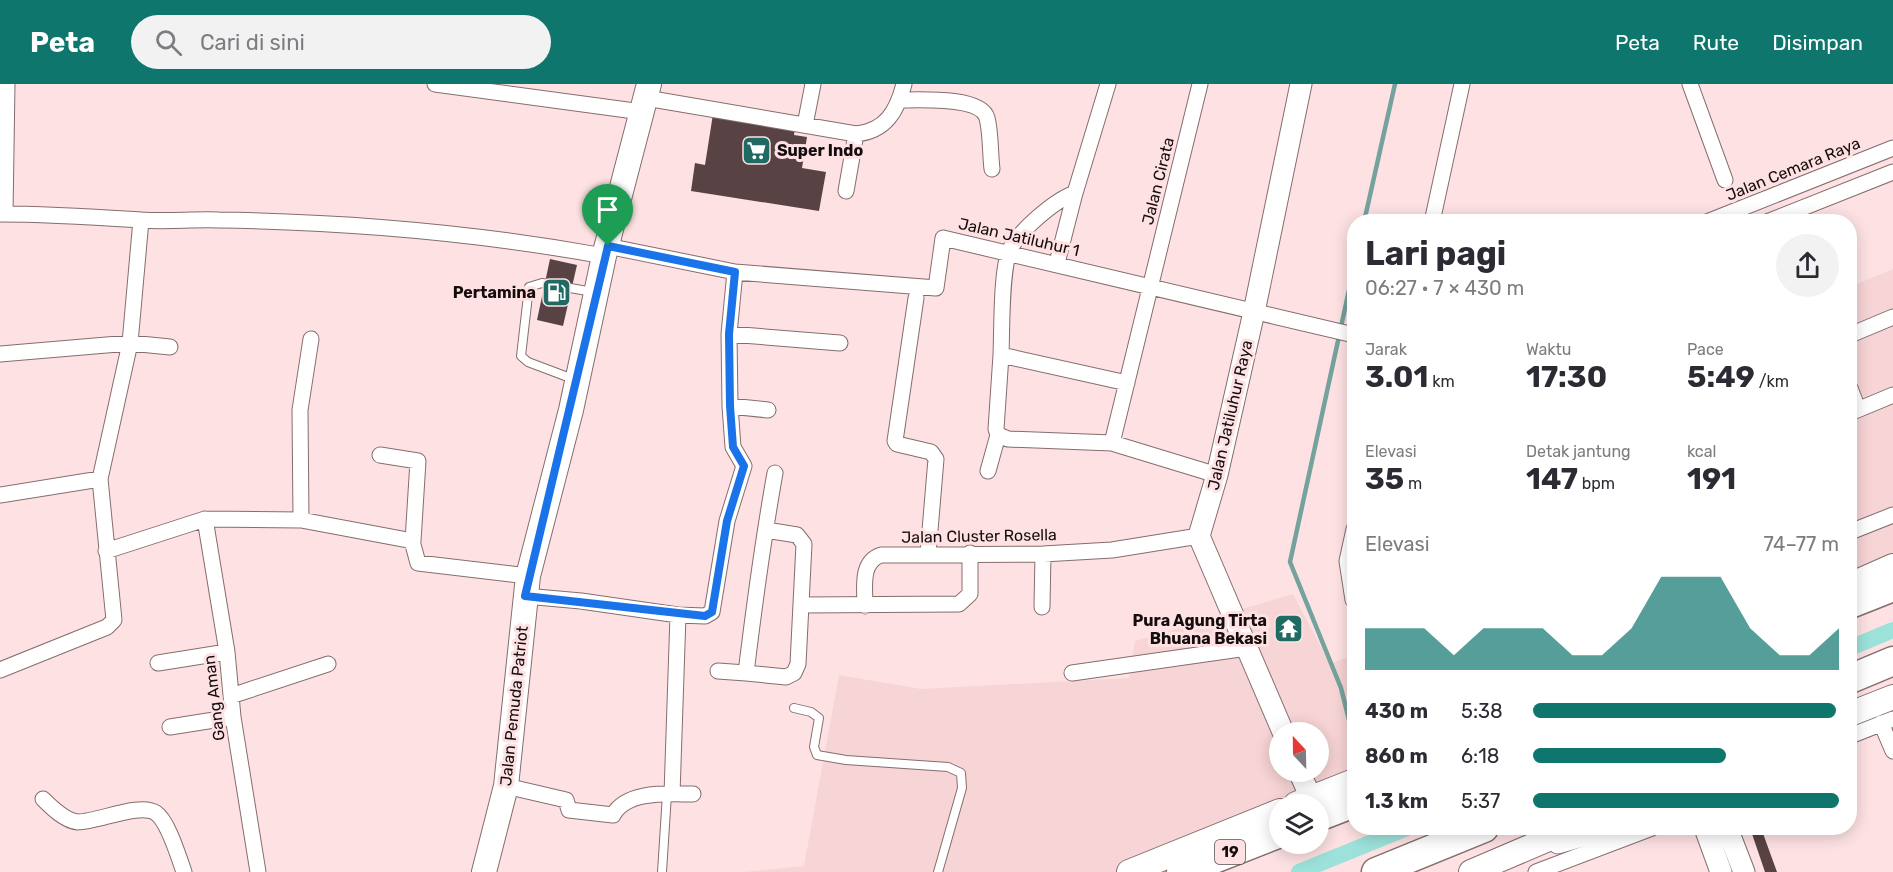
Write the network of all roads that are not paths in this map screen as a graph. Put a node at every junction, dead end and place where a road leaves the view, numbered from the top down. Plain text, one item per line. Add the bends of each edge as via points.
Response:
1 (7, 84) edge
2 (435, 84) edge
3 (813, 84) edge
4 (904, 84) edge
5 (1108, 84) edge
6 (1200, 84) edge
7 (1301, 84) edge
8 (1462, 84) edge
9 (1690, 84) edge
10 (646, 98) edge
11 (899, 100) junction
12 (805, 125) junction
13 (856, 134) junction
14 (1893, 148) edge
15 (992, 169) dead end
16 (1893, 172) edge
17 (1725, 180) dead end
18 (846, 191) dead end
19 (1074, 193) junction
20 (2, 214) edge
21 (1434, 214) edge
22 (1744, 214) edge
23 (1787, 214) edge
24 (141, 220) junction
25 (606, 251) junction
26 (1009, 253) junction
27 (1058, 263) junction
28 (735, 272) junction
29 (1150, 286) junction
30 (596, 293) junction
31 (916, 298) dead end
32 (1254, 312) junction
33 (1893, 317) edge
34 (1857, 332) edge
35 (1347, 333) edge
36 (729, 334) junction
37 (311, 339) dead end
38 (130, 343) junction
39 (840, 343) dead end
40 (170, 347) dead end
41 (0, 354) edge
42 (1001, 355) junction
43 (578, 381) junction
44 (1127, 383) junction
45 (1893, 395) edge
46 (730, 406) junction
47 (768, 410) dead end
48 (1857, 410) edge
49 (998, 435) junction
50 (1112, 443) junction
51 (380, 455) dead end
52 (988, 471) dead end
53 (775, 473) dead end
54 (1217, 475) junction
55 (100, 479) junction
56 (0, 495) edge
57 (1893, 515) edge
58 (205, 519) junction
59 (301, 520) junction
60 (1857, 529) edge
61 (766, 530) junction
62 (1199, 536) junction
63 (412, 541) junction
64 (106, 551) junction
65 (970, 553) junction
66 (928, 554) junction
67 (1043, 554) junction
68 (1893, 567) edge
69 (1857, 582) edge
70 (527, 586) junction
71 (1893, 587) edge
72 (1857, 601) edge
73 (802, 605) junction
74 (865, 606) junction
75 (1042, 607) dead end
76 (678, 615) junction
77 (1247, 648) junction
78 (227, 652) junction
79 (1893, 661) edge
80 (159, 663) dead end
81 (328, 664) dead end
82 (0, 670) edge
83 (718, 671) dead end
84 (746, 673) junction
85 (1071, 673) dead end
86 (1857, 676) edge
87 (231, 696) junction
88 (1893, 697) edge
89 (794, 708) dead end
90 (1857, 711) edge
91 (233, 717) junction
92 (1887, 721) edge
93 (1279, 722) edge
94 (170, 727) dead end
95 (1857, 733) edge
96 (1893, 751) edge
97 (1347, 785) edge
98 (506, 786) junction
99 (669, 794) junction
100 (693, 794) dead end
101 (1329, 795) edge
102 (43, 799) dead end
103 (1347, 803) edge
104 (1329, 804) edge
105 (1269, 815) edge
106 (1467, 835) edge
107 (1558, 835) edge
108 (1595, 835) edge
109 (1630, 835) edge
110 (1708, 835) edge
111 (1730, 835) edge
112 (1269, 837) edge
113 (1502, 859) junction
114 (1543, 862) edge
115 (184, 872) edge
116 (258, 872) edge
117 (484, 872) edge
118 (662, 872) edge
119 (938, 872) edge
120 (1129, 872) edge
121 (1181, 872) edge
122 (1377, 872) edge
123 (1471, 872) edge
124 (1721, 872) edge
125 (1744, 872) edge

1 - 20 street
2 - 10 street
3 - 12 street
4 - 11 street
5 - 19 street
6 - 29 street, Jalan Cirata
7 - 32 street, Jalan Jatiluhur Raya
8 - 21 street
9 - 17 street
10 - 12 street
10 - 25 main road, Jalan Pemuda Patriot
11 - 13 street via 878,129
11 - 15 street via 966,103 981,109 987,118
12 - 13 street
13 - 18 street
14 - 22 street, Jalan Cemara Raya
16 - 23 street
19 - 26 street via 1028,228
19 - 27 street
20 - 24 street, Jalan Jatiluhur 1
24 - 25 street, Jalan Jatiluhur 1 via 381,227
24 - 38 street
25 - 28 street, Jalan Jatiluhur 1
25 - 30 main road, Jalan Pemuda Patriot
26 - 27 street, Jalan Jatiluhur 1
26 - 28 street, Jalan Jatiluhur 1 via 943,238 936,288
26 - 42 street
27 - 29 street, Jalan Jatiluhur 1
28 - 36 street
29 - 32 street, Jalan Jatiluhur 1
29 - 44 street, Jalan Cirata
30 - 43 main road, Jalan Pemuda Patriot
30 - 43 lane via 542,283 530,287 521,356
31 - 66 street via 895,441 931,452 936,459
32 - 35 street, Jalan Jatiluhur 1
32 - 54 street, Jalan Jatiluhur Raya
33 - 34 street
36 - 39 street
36 - 46 street
37 - 59 street via 300,410
38 - 40 street
38 - 41 street
38 - 55 street
42 - 44 street
42 - 49 street
43 - 70 main road, Jalan Pemuda Patriot
44 - 50 street, Jalan Cirata
45 - 48 street
46 - 47 street
46 - 76 street via 733,447 744,466 727,521 712,612 705,616
49 - 50 street via 1008,439
49 - 52 street
50 - 54 street
51 - 63 street via 418,461
53 - 61 street
54 - 62 street, Jalan Jatiluhur Raya
55 - 56 street
55 - 64 street
57 - 60 street
58 - 59 street
58 - 64 street
58 - 78 street, Gang Aman
59 - 63 street
61 - 73 street via 797,535 803,540
61 - 84 street
62 - 67 street, Jalan Cluster Rosella via 1136,547
62 - 77 street
63 - 70 street via 418,563
64 - 82 street via 113,623
65 - 66 street, Jalan Cluster Rosella
65 - 67 street, Jalan Cluster Rosella
65 - 74 street via 971,590 964,602
66 - 74 street, Jalan Cluster Rosella via 881,555 872,559 866,572
67 - 75 street
68 - 69 main road
70 - 76 street via 581,601
70 - 98 main road, Jalan Pemuda Patriot
71 - 72 highway
73 - 74 street
73 - 84 street via 794,673 786,677
76 - 99 street
77 - 85 street
77 - 93 street
78 - 80 street
78 - 87 street, Gang Aman
79 - 86 highway
81 - 87 street
83 - 84 street
87 - 91 street, Gang Aman
88 - 90 main road
89 - 119 lane via 819,718 814,747 817,755 948,768 961,773 962,788
91 - 94 street
91 - 116 street, Gang Aman
92 - 95 street
92 - 96 street
97 - 101 main road
98 - 99 street via 566,800 569,810 613,815 622,804 644,795
98 - 117 main road, Jalan Pemuda Patriot
99 - 100 street
99 - 118 lane
102 - 115 street via 76,822 143,809 156,812 164,822
103 - 104 highway
105 - 120 main road
106 - 122 highway
107 - 113 main road
108 - 114 street
109 - 114 street
110 - 124 street
111 - 125 street
112 - 121 highway, 19
113 - 114 street
113 - 123 main road

